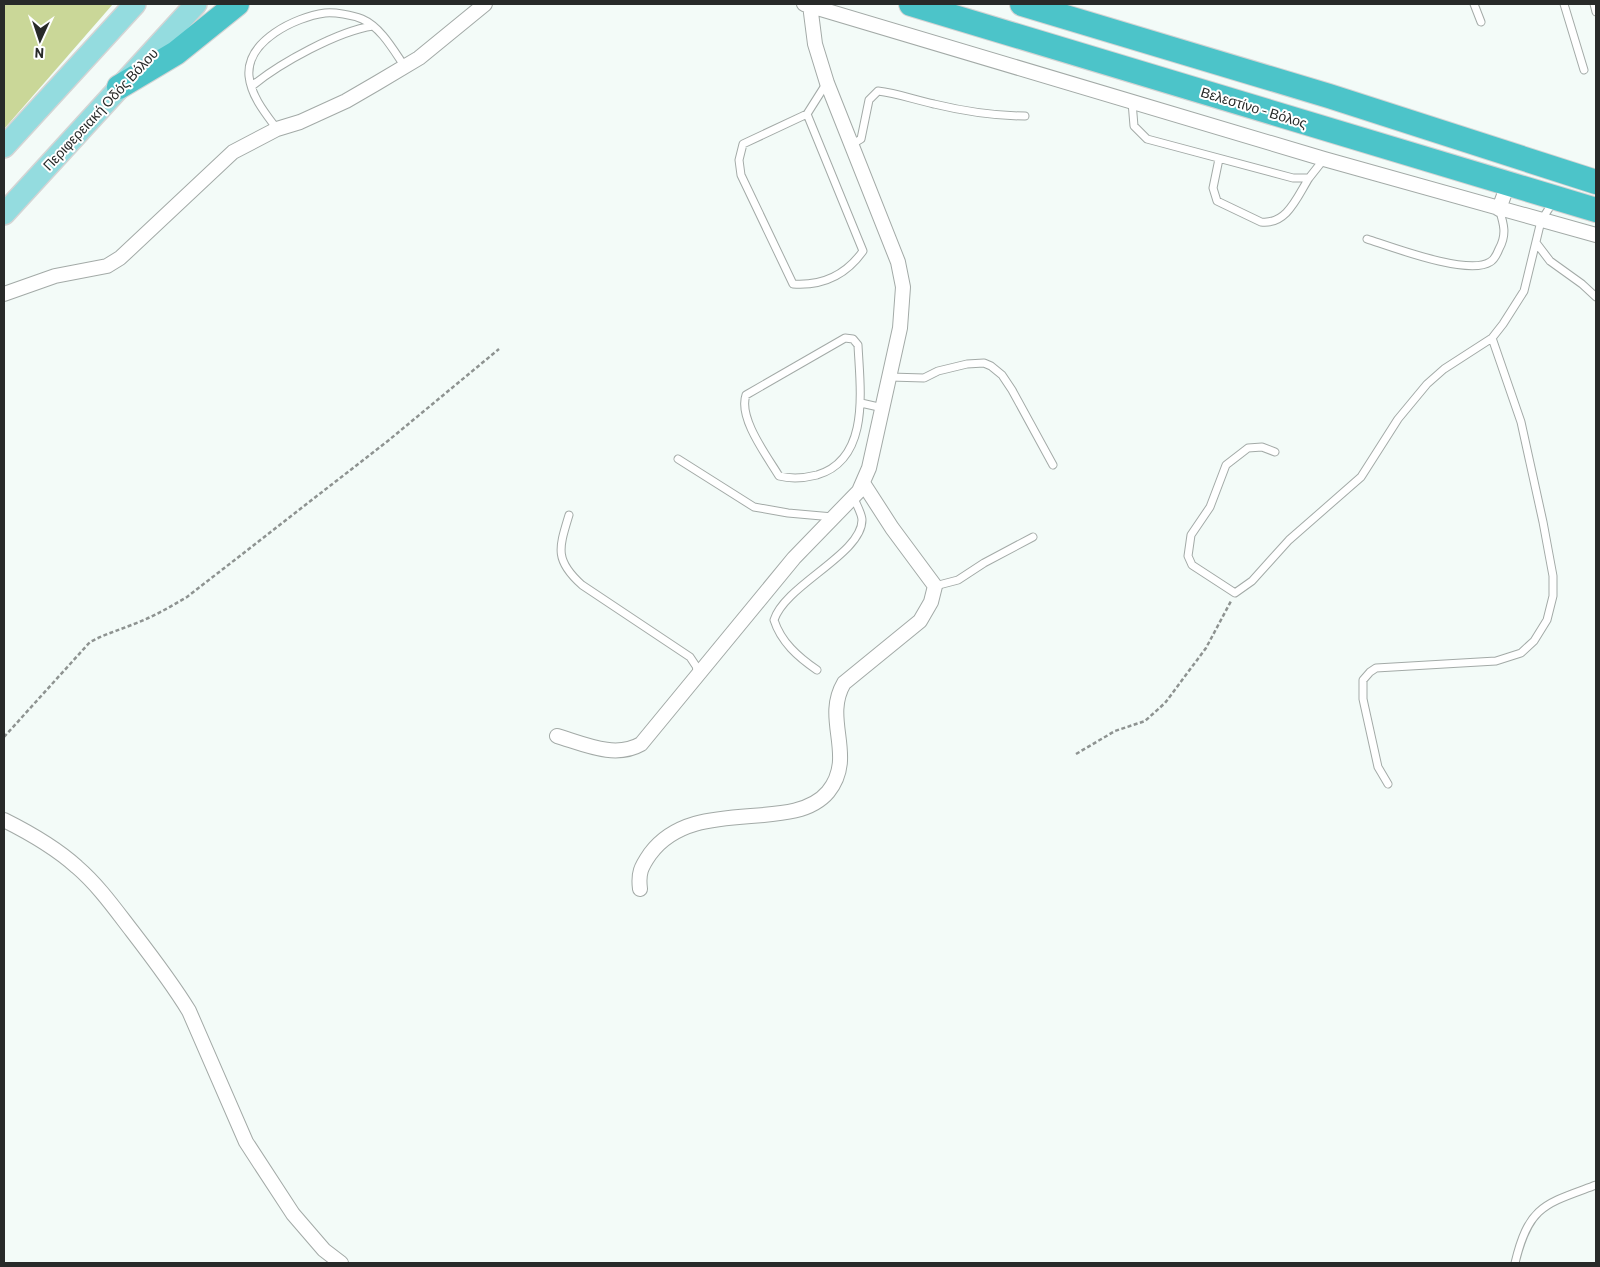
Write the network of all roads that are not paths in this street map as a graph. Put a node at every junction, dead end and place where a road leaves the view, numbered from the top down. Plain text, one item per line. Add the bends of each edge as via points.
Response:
1 (135, 4) edge
2 (196, 4) edge
3 (236, 4) edge
4 (485, 4) edge
5 (807, 4) edge
6 (911, 4) edge
7 (1022, 4) edge
8 (1077, 4) edge
9 (1474, 4) edge
10 (1564, 4) edge
11 (1594, 4) edge
12 (1596, 12) edge
13 (1481, 22) dead end
14 (374, 26) junction
15 (405, 66) junction
16 (1584, 70) dead end
17 (826, 83) junction
18 (252, 86) junction
19 (120, 88) junction
20 (1329, 96) junction
21 (1132, 102) junction
22 (807, 114) junction
23 (1025, 116) dead end
24 (277, 129) junction
25 (850, 146) junction
26 (4, 147) edge
27 (1219, 159) junction
28 (1324, 159) junction
29 (1309, 178) junction
30 (1596, 182) edge
31 (1508, 184) junction
32 (1555, 198) junction
33 (1499, 209) junction
34 (1596, 210) edge
35 (4, 214) edge
36 (1541, 221) junction
37 (1596, 235) edge
38 (1367, 239) dead end
39 (1537, 244) junction
40 (4, 294) edge
41 (1596, 297) edge
42 (1492, 338) junction
43 (890, 377) junction
44 (861, 404) junction
45 (883, 408) junction
46 (1275, 452) dead end
47 (678, 459) dead end
48 (1053, 465) dead end
49 (864, 483) junction
50 (854, 498) junction
51 (569, 515) dead end
52 (834, 517) junction
53 (1033, 537) dead end
54 (935, 586) junction
55 (817, 670) dead end
56 (698, 673) junction
57 (557, 736) dead end
58 (1388, 784) dead end
59 (4, 820) edge
60 (640, 889) dead end
61 (1596, 1185) edge
62 (341, 1263) edge
63 (1515, 1263) edge

1 - 26 main road
2 - 19 main road, Περιφερειακή Οδός Βόλου
3 - 19 highway via 176,53
4 - 15 street via 438,44
5 - 17 street
5 - 21 street
6 - 31 highway, Βελεστίνο - Βόλος
7 - 20 highway
8 - 20 highway via 1195,41
9 - 13 lane
10 - 16 lane
11 - 12 lane
14 - 15 lane
14 - 18 lane via 356,28 272,70
14 - 18 lane via 362,19 326,13 282,28 258,48 250,61
15 - 24 street via 346,101
17 - 22 lane
17 - 25 street
18 - 24 lane via 254,95
19 - 35 main road, Περιφερειακή Οδός Βόλου
20 - 30 highway
21 - 27 lane via 1134,126 1146,139
21 - 28 street
22 - 22 lane via 742,144 739,160 741,175 793,284 816,284 837,276 863,251
23 - 25 lane via 1004,116 937,105 878,91 869,100 860,139
24 - 40 street via 233,152 120,258 107,266 55,276
25 - 43 street via 898,262 903,287 901,321
27 - 29 lane via 1271,174
27 - 29 lane via 1213,188 1217,202 1261,222 1276,222 1287,213
28 - 29 lane
28 - 33 street
31 - 32 highway, Βελεστίνο - Βόλος
31 - 33 street
32 - 34 highway, Βελεστίνο - Βόλος
32 - 36 lane
33 - 36 street
33 - 38 lane via 1504,223 1504,240 1492,261 1484,264 1471,266 1445,262
36 - 37 street
36 - 39 lane
39 - 41 lane via 1550,261
39 - 42 lane via 1524,291
42 - 46 lane via 1427,384 1398,419 1361,477 1289,540 1252,581 1235,594 1192,565 1188,556 1191,535 1210,507 1226,465 1248,448 1262,447
42 - 58 lane via 1521,422 1553,576 1553,596 1547,620 1534,641 1521,653 1496,661 1376,668 1370,672 1363,680 1363,699 1378,767
43 - 45 street
43 - 48 lane via 924,378 967,364 991,366 1012,390
44 - 44 lane via 858,345 849,338 746,395 744,406 747,419 779,476 787,478 826,472 842,461 854,442
44 - 45 lane
45 - 49 street
47 - 52 lane via 754,507
49 - 50 street
49 - 54 street
50 - 52 street
50 - 55 lane via 862,520 858,532 846,549 786,602 774,620 781,637 800,658
51 - 56 lane via 560,553 567,570 582,585 690,658
52 - 56 street via 794,558
53 - 54 lane via 984,562 958,580
54 - 60 street via 932,602 920,620 844,683 837,694 835,706 841,766 838,778 826,793 812,805 792,810 710,821 676,830 666,836 640,869
56 - 57 street via 648,737 635,747 608,751
59 - 62 street via 39,839 77,867 98,888 141,943 189,1011 246,1142 293,1214 324,1250
61 - 63 lane via 1540,1209 1521,1241

